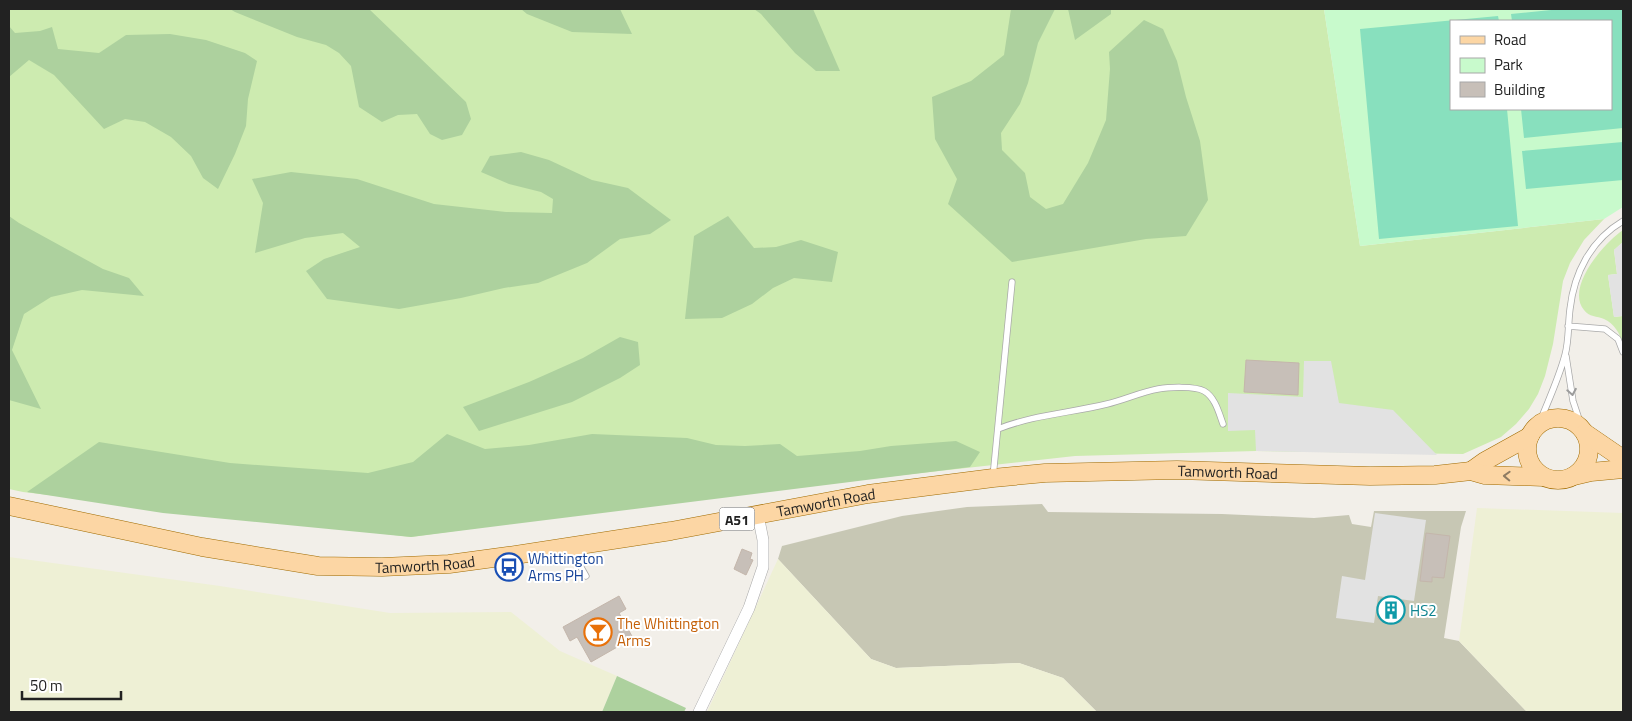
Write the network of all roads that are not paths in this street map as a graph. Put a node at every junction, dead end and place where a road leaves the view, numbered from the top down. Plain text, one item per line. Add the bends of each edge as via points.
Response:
1 (1623, 221) edge
2 (1012, 282) dead end
3 (1568, 326) junction
4 (1623, 352) edge
5 (1565, 354) junction
6 (1224, 424) dead end
7 (998, 428) junction
8 (1534, 430) junction
9 (1584, 431) junction
10 (1623, 459) edge
11 (1623, 469) edge
12 (1471, 471) junction
13 (1574, 476) junction
14 (1544, 477) junction
15 (993, 478) junction
16 (9, 506) edge
17 (758, 515) junction
18 (575, 545) junction
19 (586, 576) dead end
20 (700, 712) edge

1 - 3 lane via 1600,240 1582,265 1574,285
2 - 7 lane
3 - 4 lane via 1605,329 1618,339
3 - 5 lane
5 - 8 lane
5 -> 9 lane via 1574,401
6 - 7 lane via 1216,405 1205,391 1172,388
7 - 15 lane
8 - 9 main road via 1554,418 1562,418 1576,423
8 - 12 main road, Tamworth Road / A51
8 - 14 main road via 1526,449 1529,462
9 - 10 main road
9 - 13 main road via 1589,457 1584,468
11 - 13 main road
14 -> 12 main road, Tamworth Road / A51 via 1485,475
12 - 15 main road, Tamworth Road / A51 via 1370,476 1177,470 1046,473
13 - 14 main road via 1562,480
15 - 17 main road, Tamworth Road / A51 via 868,494
16 - 18 main road, Tamworth Road / A51 via 202,547 318,566 449,564
17 - 18 main road, Tamworth Road / A51
17 - 20 street via 763,540 763,567 749,608
18 - 19 lane via 578,562

